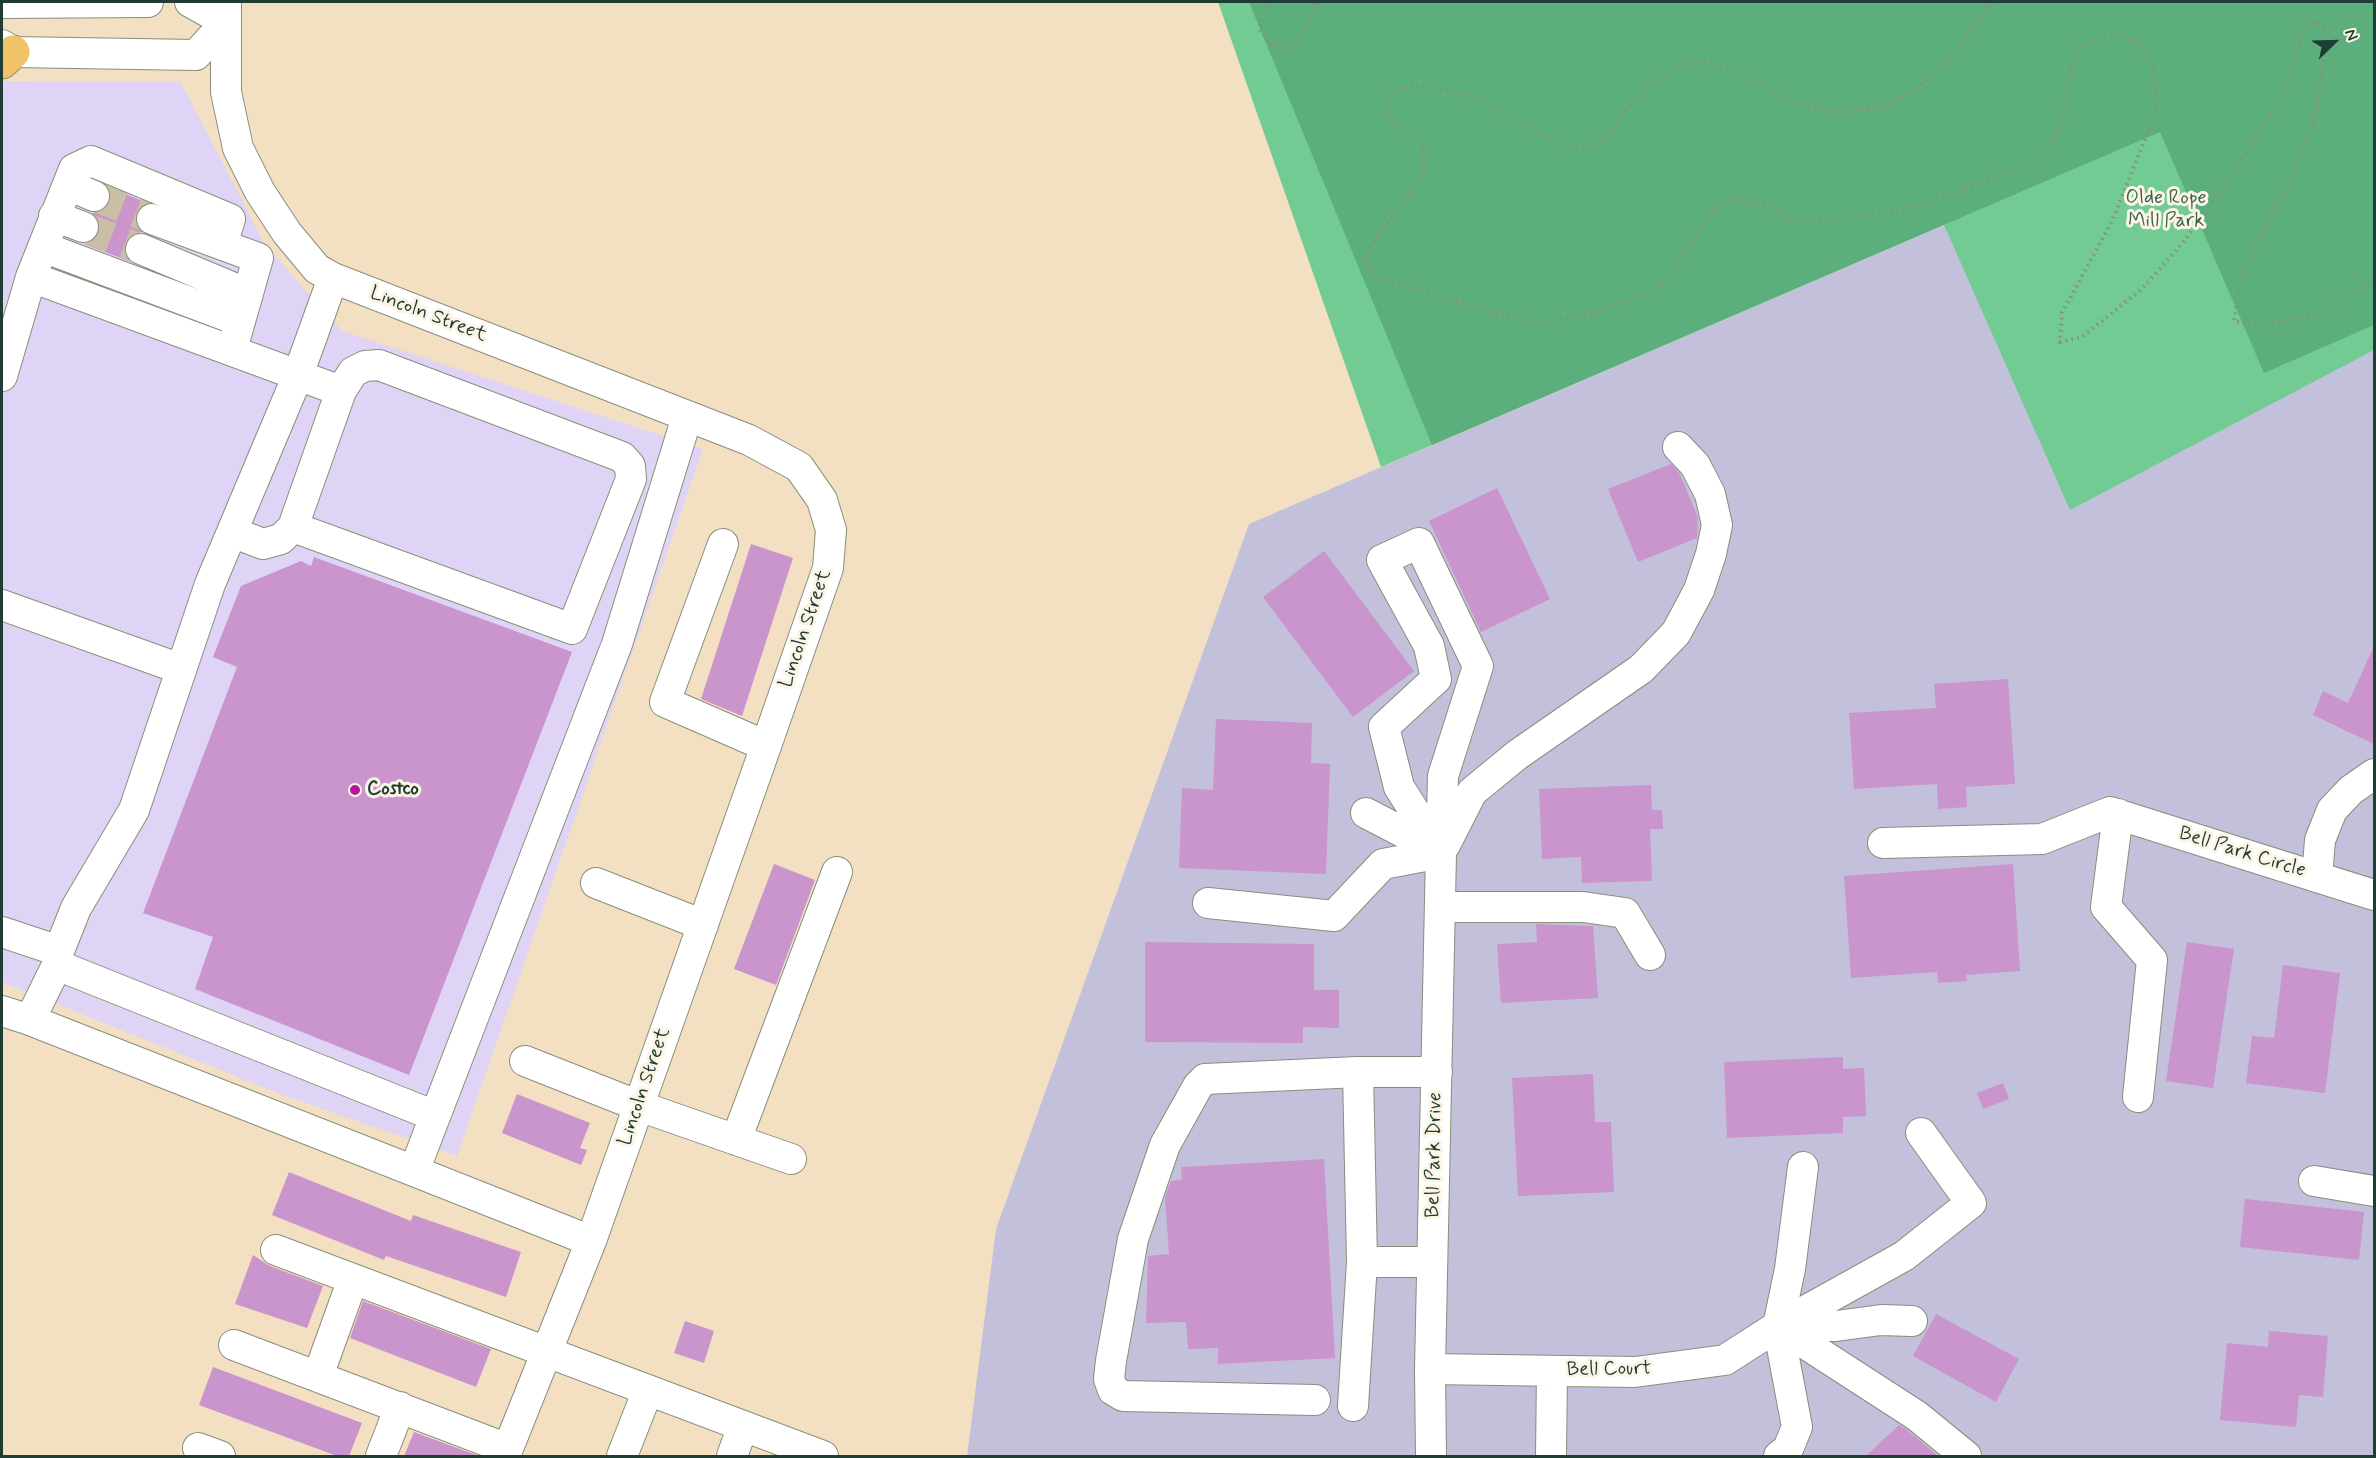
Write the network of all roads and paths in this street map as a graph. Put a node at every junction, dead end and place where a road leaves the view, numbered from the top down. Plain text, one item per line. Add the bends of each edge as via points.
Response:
1 (148, 2) edge
2 (190, 2) edge
3 (1269, 2) edge
4 (1319, 2) edge
5 (1992, 2) edge
6 (2, 3) edge
7 (226, 12) edge
8 (5, 53) edge
9 (72, 210) junction
10 (231, 241) junction
11 (31, 277) junction
12 (333, 278) junction
13 (2374, 282) edge
14 (246, 301) junction
15 (232, 351) junction
16 (298, 375) junction
17 (2, 376) edge
18 (341, 391) junction
19 (687, 417) junction
20 (1678, 447) dead end
21 (293, 527) junction
22 (232, 532) junction
23 (723, 544) dead end
24 (2, 605) edge
25 (572, 629) junction
26 (617, 644) junction
27 (182, 669) junction
28 (766, 746) junction
29 (2374, 774) edge
30 (1366, 813) dead end
31 (2114, 813) junction
32 (1883, 843) dead end
33 (1442, 853) junction
34 (837, 872) dead end
35 (2317, 877) junction
36 (596, 883) dead end
37 (2374, 895) edge
38 (1208, 903) dead end
39 (1440, 908) junction
40 (703, 925) junction
41 (2, 932) edge
42 (1650, 955) dead end
43 (58, 958) junction
44 (2, 1011) edge
45 (30, 1020) junction
46 (525, 1061) dead end
47 (1358, 1071) junction
48 (1437, 1072) junction
49 (2138, 1097) dead end
50 (639, 1106) junction
51 (435, 1116) junction
52 (1921, 1133) dead end
53 (736, 1140) junction
54 (791, 1159) dead end
55 (1803, 1167) dead end
56 (414, 1171) junction
57 (2314, 1180) dead end
58 (2374, 1191) edge
59 (591, 1241) junction
60 (276, 1250) dead end
61 (1362, 1262) junction
62 (1432, 1262) junction
63 (353, 1279) junction
64 (1912, 1322) dead end
65 (1778, 1326) junction
66 (234, 1345) dead end
67 (546, 1351) junction
68 (1430, 1369) junction
69 (1552, 1371) junction
70 (318, 1376) junction
71 (648, 1390) junction
72 (1315, 1400) dead end
73 (1353, 1406) dead end
74 (400, 1407) junction
75 (743, 1426) junction
76 (507, 1453) edge
77 (381, 1456) edge
78 (622, 1456) edge
79 (732, 1456) edge
80 (823, 1456) edge
81 (1431, 1456) edge
82 (1551, 1456) edge
83 (1779, 1456) edge
84 (1966, 1456) edge

1 - 6 street
2 - 7 street
3 - 4 path via 1259,28 1270,45 1290,49
5 - 13 path via 1943,65 1886,107 1837,112 1794,103 1730,70 1699,60 1676,67 1652,83 1611,135 1585,148 1557,144 1481,99 1445,88 1411,85 1390,95 1387,114 1424,147 1424,173 1364,256 1374,276 1518,320 1544,323 1596,313 1665,282 1714,209 1736,199 1770,207 1797,222 1894,212 1967,189 2031,162 2054,137 2066,108 2067,82 2077,48 2097,38 2118,36 2135,41 2154,66 2157,110 2112,221 2062,313 2060,342 2082,337 2143,288 2199,221 2287,88 2302,30 2315,22 2326,27 2326,36 2313,125 2294,175 2240,282 2234,321 2259,327 2318,313
7 - 8 street via 196,55
7 - 12 street, Lincoln Street via 226,93 238,148 287,233 317,269
9 - 10 street via 92,161 230,219
9 - 11 street
9 - 14 street
10 - 14 street via 258,258
10 - 14 street via 146,234
11 - 15 street
11 - 17 street
12 - 16 street
12 - 19 street, Lincoln Street
14 - 15 street
15 - 16 street
16 - 18 street
16 - 22 street
18 - 21 street
18 - 25 street via 353,372 379,365 622,457 630,466 631,479
19 - 26 street
19 - 28 street, Lincoln Street via 749,441 799,467 822,500 831,530 828,568
20 - 33 street via 1695,465 1710,494 1717,525 1699,590 1676,633 1641,669 1517,754 1472,792
21 - 22 street via 281,538 263,544
21 - 25 street
22 - 27 street
23 - 28 street via 665,702
24 - 27 street
25 - 26 street
26 - 51 street
27 - 43 street via 134,810 76,908
28 - 40 street, Lincoln Street
29 - 35 street via 2332,810 2320,840
30 - 33 street
31 - 32 street via 2042,839
31 - 35 street, Bell Park Circle
31 - 49 street via 2106,907 2152,960
33 - 33 street, Bell Park Drive via 1443,777 1478,666 1419,543 1382,560 1429,646 1436,679 1384,727 1399,787
33 - 38 street via 1383,864 1334,916
33 - 39 street, Bell Park Drive
34 - 53 street
35 - 37 street, Bell Park Circle
36 - 40 street
39 - 42 street via 1583,907 1625,913
39 - 48 street, Bell Park Drive
40 - 50 street, Lincoln Street
41 - 43 street
43 - 45 street
43 - 51 street
44 - 45 street
45 - 56 street
46 - 50 street
47 - 48 street
47 - 61 street
47 - 72 street via 1216,1077 1205,1079 1198,1086 1166,1145 1133,1239 1111,1361 1109,1379 1113,1390 1123,1396
48 - 62 street, Bell Park Drive
50 - 53 street
50 - 59 street, Lincoln Street
51 - 56 street
52 - 65 street, Bell Court via 1971,1203 1904,1256
53 - 54 street
55 - 65 street via 1790,1269
56 - 59 street
57 - 58 street
59 - 67 street, Lincoln Street
60 - 63 street
61 - 62 street
61 - 73 street
62 - 68 street, Bell Park Drive
63 - 67 street
63 - 70 street
64 - 65 street
65 - 69 street, Bell Court via 1725,1360 1635,1372
65 - 83 street via 1797,1427 1788,1449
65 - 84 street via 1917,1416
66 - 70 street
67 - 71 street
67 - 76 street, Lincoln Street
68 - 69 street, Bell Court
68 - 81 street, Bell Park Drive
69 - 82 street
70 - 74 street
71 - 75 street
71 - 78 street
74 - 76 street
74 - 77 street
75 - 79 street
75 - 80 street

